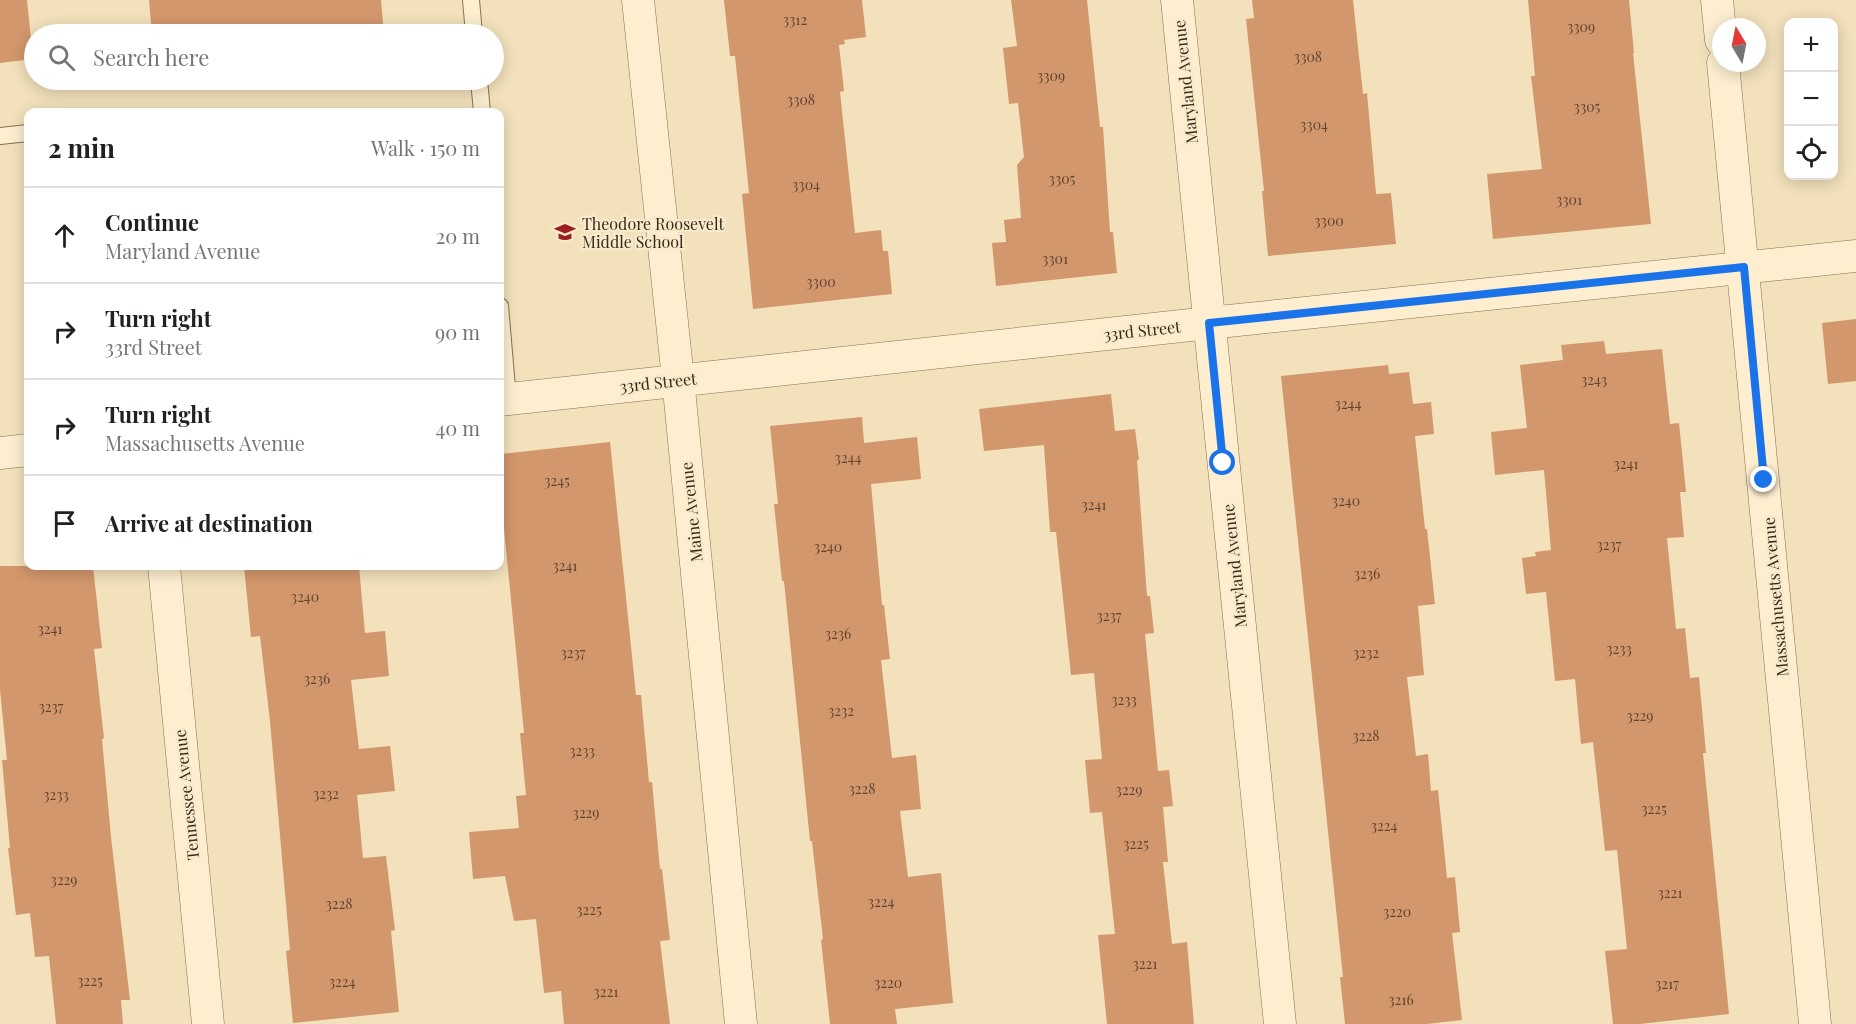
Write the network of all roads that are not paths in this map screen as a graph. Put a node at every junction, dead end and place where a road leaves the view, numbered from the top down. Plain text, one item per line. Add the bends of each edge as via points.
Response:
1 (471, 0) edge
2 (638, 0) edge
3 (1177, 0) edge
4 (1717, 0) edge
5 (1719, 18) edge
6 (473, 24) edge
7 (1724, 72) edge
8 (480, 90) edge
9 (482, 108) edge
10 (24, 133) edge
11 (0, 136) edge
12 (1856, 256) edge
13 (1744, 267) junction
14 (1209, 323) junction
15 (678, 379) junction
16 (504, 399) edge
17 (24, 450) edge
18 (0, 453) edge
19 (164, 570) edge
20 (208, 1024) edge
21 (741, 1024) edge
22 (1280, 1024) edge
23 (1815, 1024) edge

1 - 6 lane
2 - 15 street, Maine Avenue
3 - 14 street, Maryland Avenue
4 - 5 street
7 - 13 street, Massachusetts Avenue
8 - 9 lane
10 - 11 lane
12 - 13 street, 33rd Street
13 - 14 street, 33rd Street
13 - 23 street, Massachusetts Avenue
14 - 15 street, 33rd Street
14 - 22 street, Maryland Avenue
15 - 16 street, 33rd Street
15 - 21 street, Maine Avenue
17 - 18 street
19 - 20 street, Tennessee Avenue

